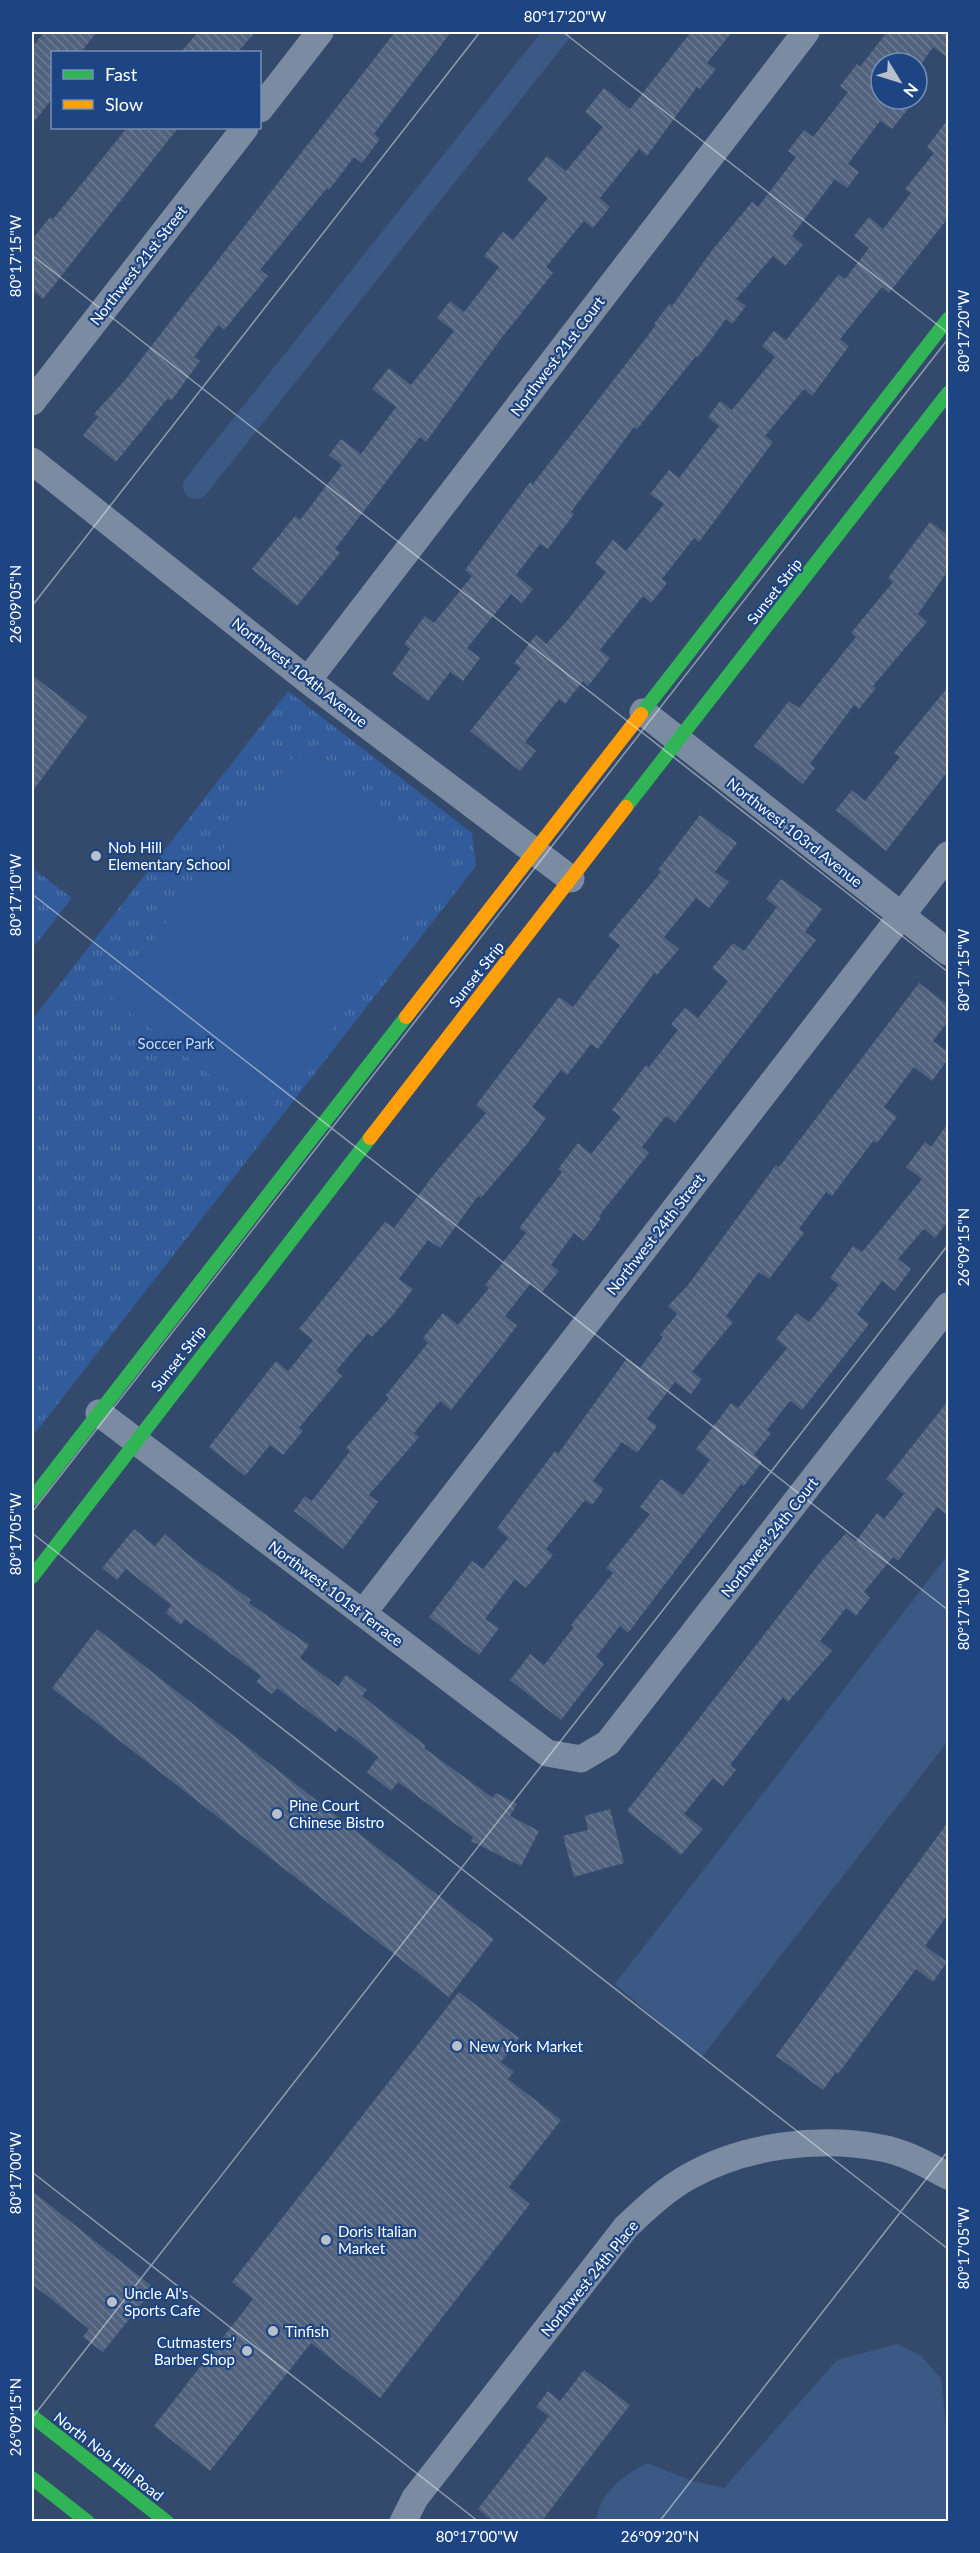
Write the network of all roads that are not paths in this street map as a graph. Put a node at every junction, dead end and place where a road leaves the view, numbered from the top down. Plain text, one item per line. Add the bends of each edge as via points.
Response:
1 (320, 32) edge
2 (806, 32) edge
3 (261, 108) edge
4 (244, 129) edge
5 (948, 319) edge
6 (948, 393) edge
7 (32, 402) edge
8 (32, 461) edge
9 (308, 680) junction
10 (643, 712) junction
11 (679, 741) junction
12 (534, 850) junction
13 (948, 855) edge
14 (571, 879) junction
15 (901, 916) junction
16 (948, 952) edge
17 (948, 1306) edge
18 (99, 1413) junction
19 (135, 1441) junction
20 (32, 1499) edge
21 (32, 1577) edge
22 (363, 1613) junction
23 (581, 1759) joint
24 (948, 2175) edge
25 (32, 2416) edge
26 (32, 2478) edge
27 (88, 2522) edge
28 (167, 2522) edge
29 (404, 2522) edge

1 - 3 street
2 - 9 street, Northwest 21st Court
4 - 7 street, Northwest 21st Street
5 - 10 street, Sunset Strip
6 - 11 street, Sunset Strip
8 - 9 street, Northwest 104th Avenue
9 - 12 street, Northwest 104th Avenue
10 - 11 street, Northwest 103rd Avenue
10 - 12 street, Sunset Strip
11 - 14 street, Sunset Strip
11 - 15 street, Northwest 103rd Avenue
12 - 14 street, Northwest 104th Avenue
12 - 18 street, Sunset Strip
13 - 15 street, Northwest 24th Street
14 - 19 street, Sunset Strip
15 - 16 street, Northwest 103rd Avenue
15 - 22 street, Northwest 24th Street
17 - 23 street, Northwest 24th Court via 608,1743
18 - 19 street, Northwest 101st Terrace
18 - 20 street, Sunset Strip
19 - 21 street, Sunset Strip
19 - 22 street, Northwest 101st Terrace
22 - 23 street, Northwest 101st Terrace via 547,1753
24 - 29 street, Northwest 24th Place via 883,2148 818,2142 758,2149 691,2175 656,2199 626,2227 415,2498
25 - 28 street, North Nob Hill Road
26 - 27 street

